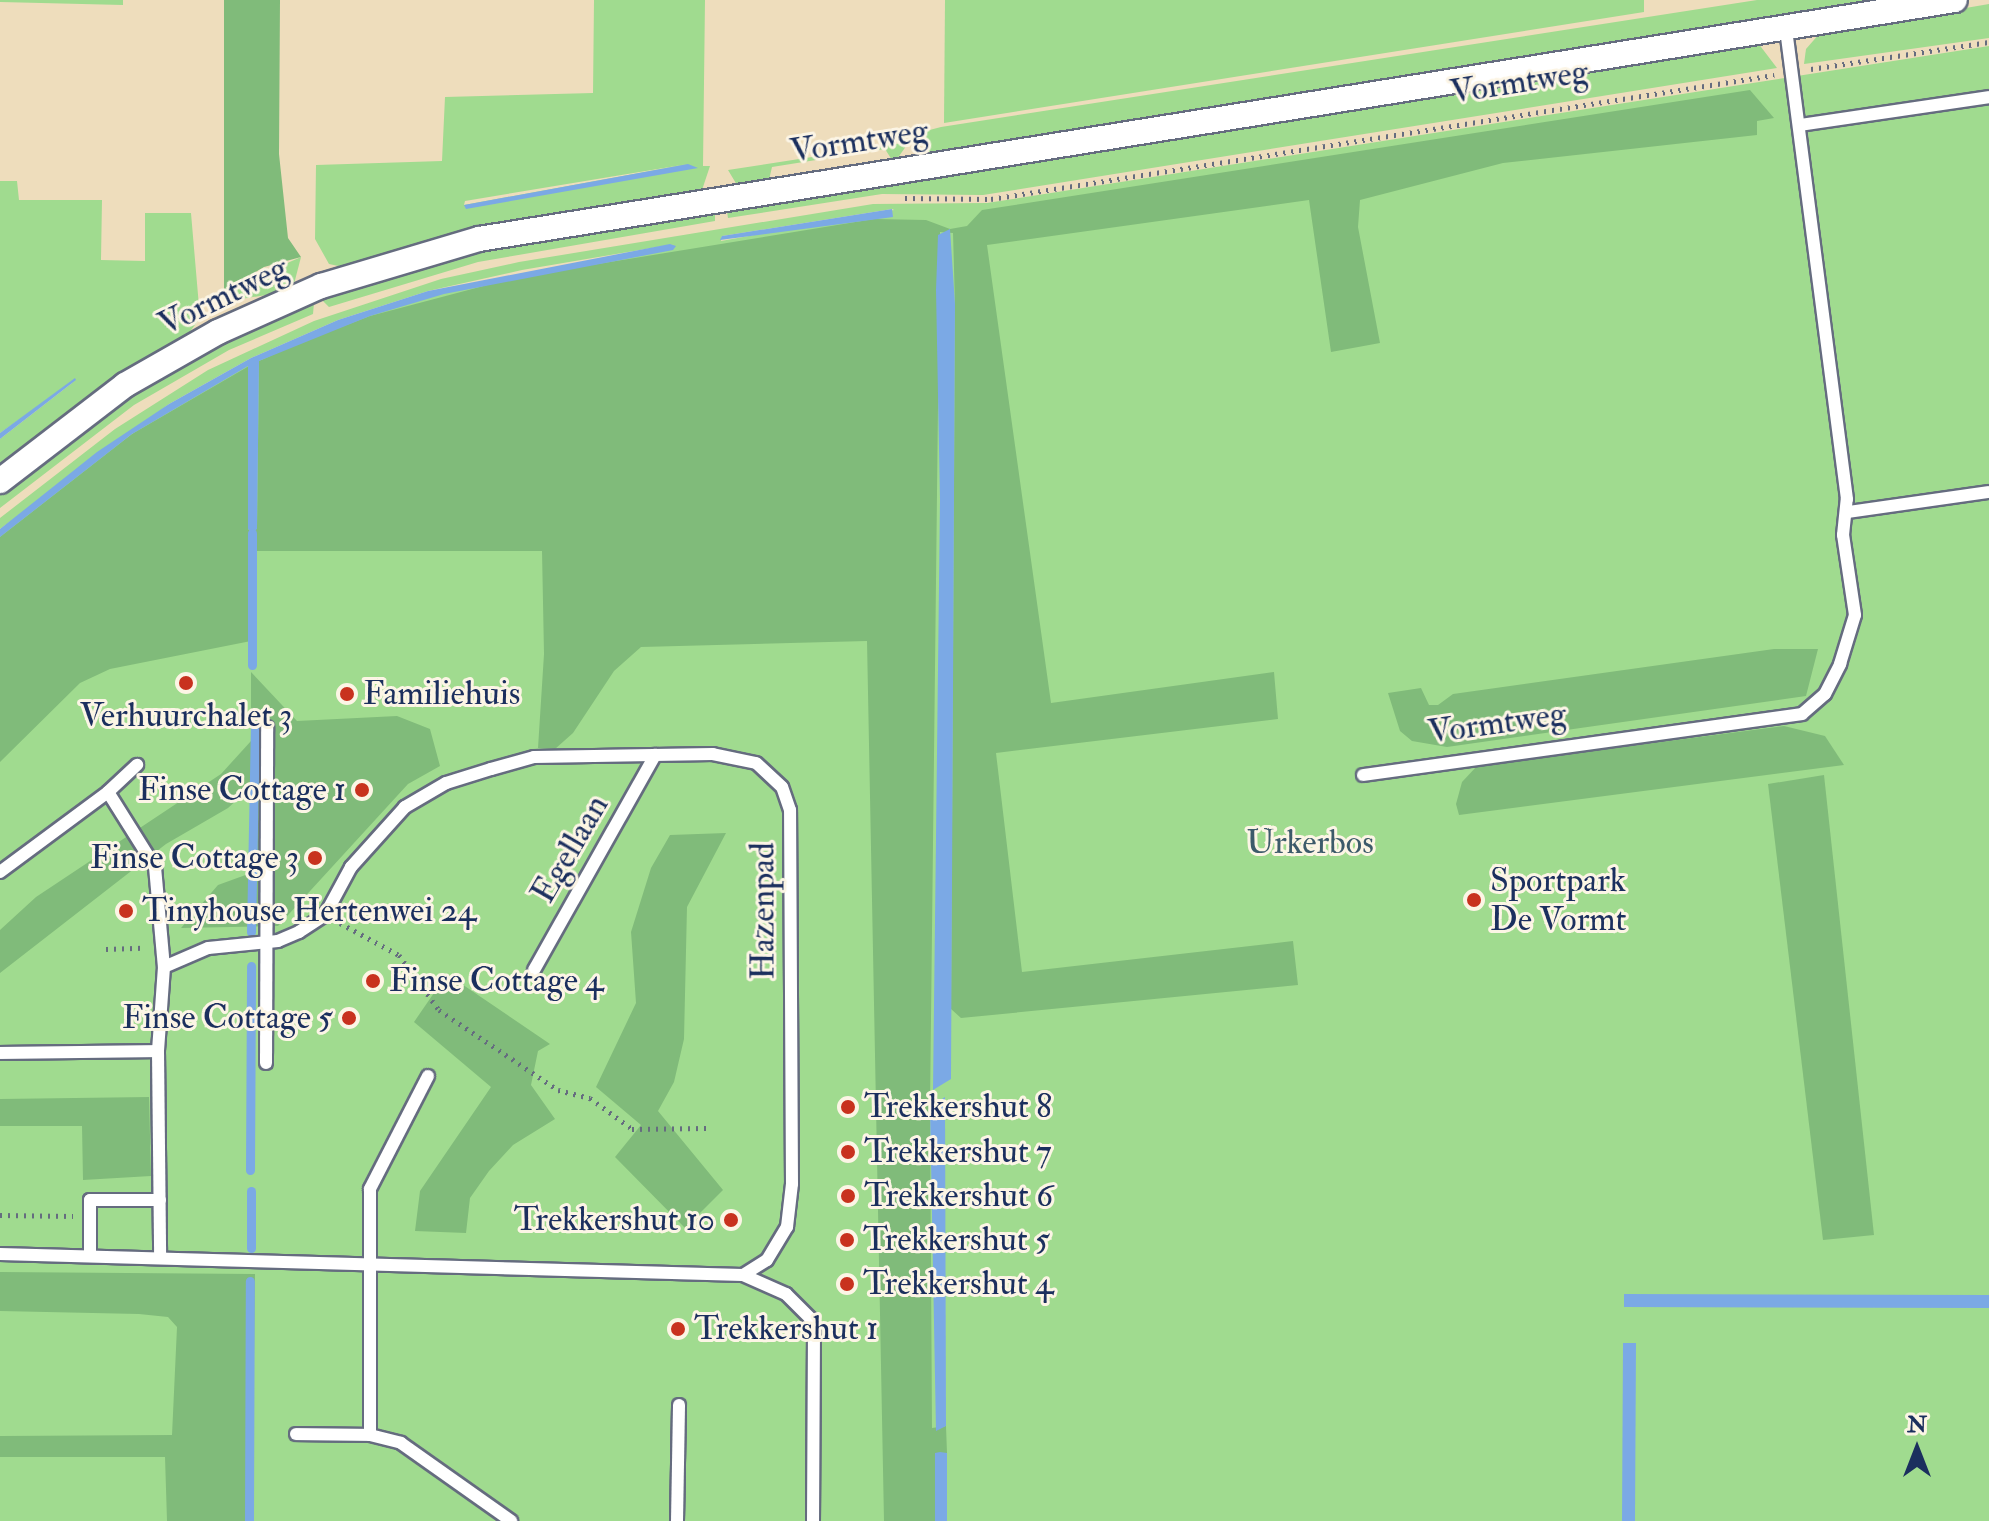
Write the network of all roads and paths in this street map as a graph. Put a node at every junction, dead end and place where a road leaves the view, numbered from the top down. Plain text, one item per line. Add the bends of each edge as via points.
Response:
1 (1955, 0) edge
2 (1786, 27) junction
3 (1989, 42) edge
4 (1805, 70) dead end
5 (1779, 74) dead end
6 (1989, 97) edge
7 (1800, 125) junction
8 (891, 198) dead end
9 (0, 481) edge
10 (1989, 492) edge
11 (1848, 512) junction
12 (267, 727) dead end
13 (655, 755) junction
14 (137, 765) dead end
15 (1363, 775) dead end
16 (108, 792) junction
17 (0, 872) edge
18 (325, 915) junction
19 (267, 942) junction
20 (162, 947) junction
21 (106, 949) dead end
22 (164, 967) junction
23 (534, 970) dead end
24 (158, 1051) junction
25 (0, 1053) edge
26 (266, 1063) dead end
27 (428, 1076) dead end
28 (706, 1128) dead end
29 (160, 1200) junction
30 (0, 1215) edge
31 (90, 1216) junction
32 (0, 1254) edge
33 (90, 1255) junction
34 (160, 1258) junction
35 (370, 1265) junction
36 (743, 1275) junction
37 (679, 1405) dead end
38 (296, 1434) dead end
39 (370, 1435) junction
40 (511, 1521) edge
41 (677, 1521) edge
42 (813, 1521) edge

1 - 2 street, Vormtweg
2 - 7 lane, Vormtweg
2 - 9 street, Vormtweg via 479,239 321,286 218,332 125,385
3 - 4 path
5 - 8 path, Vormtweg via 991,199
6 - 7 lane
7 - 11 lane, Vormtweg
10 - 11 lane
11 - 15 lane, Vormtweg via 1843,535 1855,615 1840,664 1811,710
12 - 19 lane
13 - 18 lane, Hazenpad via 534,757 446,783 405,807 351,867
13 - 23 lane, Egellaan
13 - 36 lane, Hazenpad via 713,754 756,763 782,787 790,810 790,1198 781,1238 767,1260
14 - 16 lane
16 - 17 lane
16 - 20 lane via 155,867
18 - 19 lane via 299,932
18 - 28 path via 399,955 439,1010 558,1090 590,1098 632,1129
19 - 22 lane via 208,948
19 - 26 lane
20 - 21 path
20 - 22 lane
22 - 24 lane
24 - 25 lane
24 - 29 lane
27 - 35 lane via 370,1189
29 - 31 lane via 90,1200
29 - 34 lane
30 - 31 path
31 - 33 lane
32 - 33 lane
33 - 34 lane
34 - 35 lane
35 - 36 lane
35 - 39 lane
36 - 42 lane via 786,1294 801,1307 814,1331
37 - 41 lane
38 - 39 lane
39 - 40 lane via 401,1443

